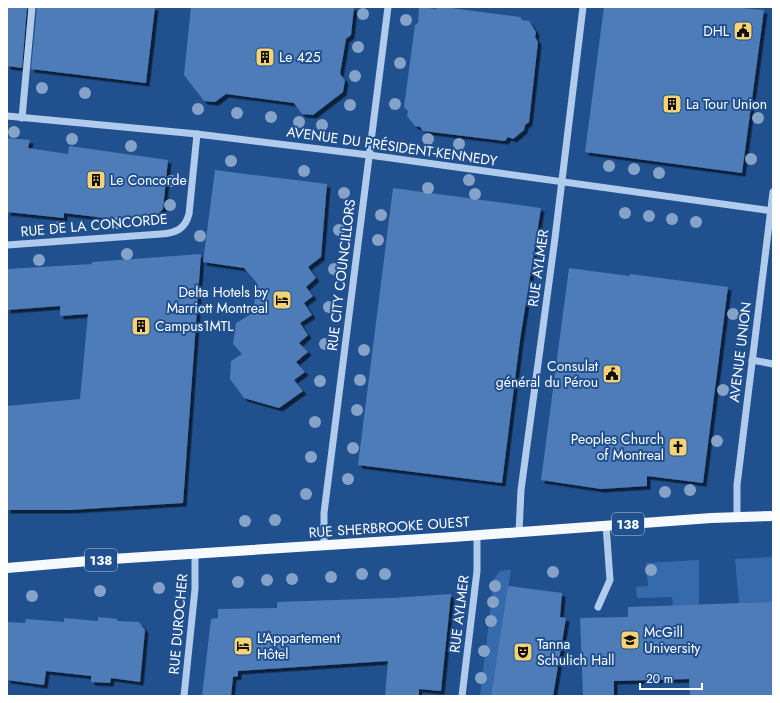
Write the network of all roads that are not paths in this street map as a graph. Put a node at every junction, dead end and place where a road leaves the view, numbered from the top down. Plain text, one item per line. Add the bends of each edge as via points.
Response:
1 (32, 7) edge
2 (388, 7) edge
3 (583, 7) edge
4 (7, 116) edge
5 (22, 118) junction
6 (197, 134) junction
7 (369, 155) junction
8 (562, 182) junction
9 (773, 192) edge
10 (772, 210) edge
11 (7, 245) edge
12 (752, 360) junction
13 (773, 364) edge
14 (737, 516) junction
15 (773, 516) edge
16 (606, 525) junction
17 (519, 532) junction
18 (477, 535) junction
19 (324, 546) junction
20 (195, 554) junction
21 (7, 568) edge
22 (598, 607) dead end
23 (184, 696) edge
24 (462, 696) edge

1 - 5 street
2 - 7 street, RUE CITY COUNCILLORS
3 - 8 street, RUE AYLMER
4 - 5 street, AVENUE DU PRÉSIDENT-KENNEDY
5 - 6 street, AVENUE DU PRÉSIDENT-KENNEDY
6 - 7 street, AVENUE DU PRÉSIDENT-KENNEDY
6 - 11 street, RUE DE LA CONCORDE via 189,214 186,223 179,229 161,234
7 - 8 street, AVENUE DU PRÉSIDENT-KENNEDY
7 - 19 street, RUE CITY COUNCILLORS via 324,513
8 - 10 street, AVENUE DU PRÉSIDENT-KENNEDY
8 - 17 street, RUE AYLMER via 521,490
9 - 10 street, AVENUE UNION
10 - 12 street, AVENUE UNION
12 - 13 street
12 - 14 street, AVENUE UNION via 737,485
14 - 15 main road, RUE SHERBROOKE OUEST / 138
14 - 16 main road, RUE SHERBROOKE OUEST / 138
16 - 17 main road, RUE SHERBROOKE OUEST / 138
16 - 22 street via 610,580
17 - 18 main road, RUE SHERBROOKE OUEST / 138
18 - 19 main road, RUE SHERBROOKE OUEST / 138
18 - 24 street, RUE AYLMER via 477,571
19 - 20 main road, RUE SHERBROOKE OUEST / 138
20 - 21 main road, RUE SHERBROOKE OUEST / 138
20 - 23 street, RUE DUROCHER via 195,589

